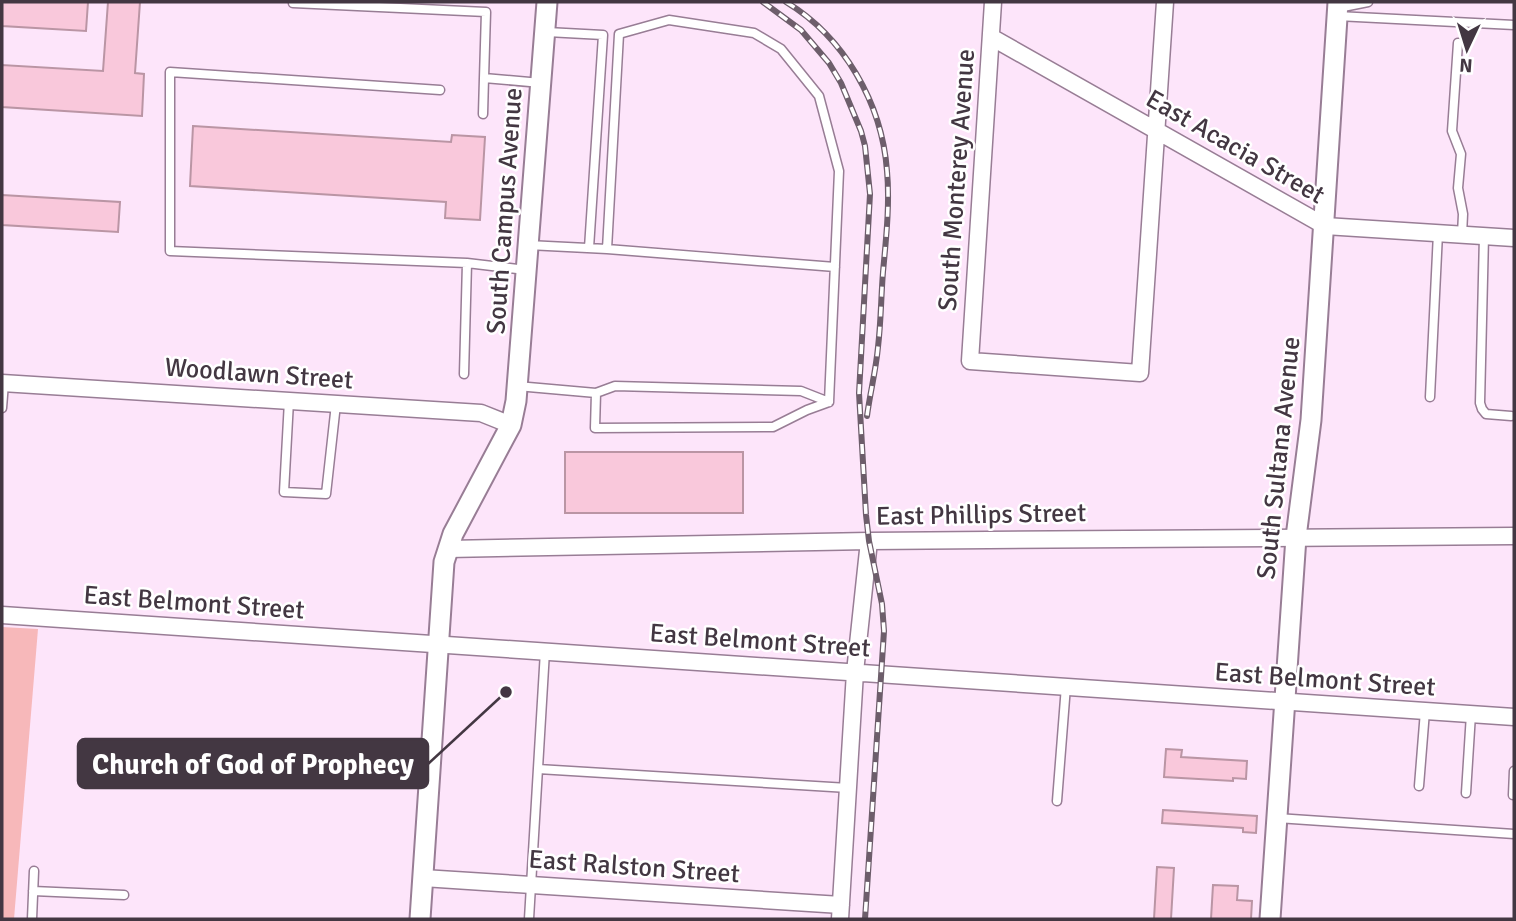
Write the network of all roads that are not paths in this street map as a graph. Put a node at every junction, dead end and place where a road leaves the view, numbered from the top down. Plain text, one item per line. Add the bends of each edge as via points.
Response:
1 (547, 2) edge
2 (993, 2) edge
3 (1165, 2) edge
4 (1367, 2) edge
5 (293, 4) edge
6 (1338, 9) edge
7 (1514, 16) edge
8 (1514, 25) edge
9 (545, 32) junction
10 (619, 34) junction
11 (603, 35) junction
12 (991, 37) junction
13 (1458, 43) dead end
14 (484, 78) junction
15 (541, 83) junction
16 (440, 90) dead end
17 (483, 114) dead end
18 (1156, 130) junction
19 (1325, 226) junction
20 (1438, 233) junction
21 (1462, 235) junction
22 (1484, 236) junction
23 (1514, 238) edge
24 (528, 245) junction
25 (589, 248) junction
26 (607, 249) junction
27 (467, 263) junction
28 (835, 267) junction
29 (526, 270) junction
30 (464, 374) dead end
31 (3, 383) edge
32 (517, 386) junction
33 (596, 393) junction
34 (1430, 397) dead end
35 (289, 401) junction
36 (829, 402) junction
37 (336, 404) junction
38 (2, 408) edge
39 (1511, 416) dead end
40 (511, 425) junction
41 (1514, 536) edge
42 (1296, 537) junction
43 (869, 541) junction
44 (448, 549) junction
45 (2, 615) edge
46 (439, 644) junction
47 (545, 651) junction
48 (855, 672) junction
49 (1066, 686) junction
50 (1285, 702) junction
51 (1425, 711) junction
52 (1471, 714) junction
53 (1514, 717) edge
54 (538, 769) junction
55 (1514, 771) edge
56 (1419, 786) dead end
57 (848, 788) junction
58 (1466, 793) dead end
59 (1513, 794) edge
60 (1057, 801) dead end
61 (1277, 818) junction
62 (1514, 834) edge
63 (34, 871) dead end
64 (423, 878) junction
65 (530, 885) junction
66 (33, 891) junction
67 (124, 895) dead end
68 (840, 912) edge
69 (32, 919) edge
70 (420, 919) edge
71 (529, 919) edge
72 (1270, 919) edge

1 - 9 street, South Campus Avenue
2 - 12 street, South Monterey Avenue
3 - 18 street
4 - 6 lane
5 - 14 lane via 486,12
6 - 8 lane
6 - 19 street, South Sultana Avenue
7 - 8 lane
9 - 11 lane
9 - 15 street, South Campus Avenue
10 - 11 lane
10 - 26 lane
10 - 28 lane via 669,20 754,33 781,49 819,96 839,171
11 - 25 lane
12 - 18 street, East Acacia Street
12 - 18 street, South Monterey Avenue via 971,361 1140,373
13 - 21 lane via 1452,131 1461,154
14 - 15 lane
14 - 17 lane
15 - 24 street, South Campus Avenue
16 - 27 lane via 170,72 170,251
18 - 19 street, East Acacia Street
19 - 20 street, East Acacia Street
19 - 42 street, South Sultana Avenue via 1311,421
20 - 21 street, East Acacia Street
20 - 34 lane
21 - 22 street, East Acacia Street
22 - 23 street, East Acacia Street
22 - 39 lane via 1480,403 1486,414
24 - 25 lane
24 - 29 street, South Campus Avenue
25 - 26 lane
26 - 28 lane
27 - 29 lane
27 - 30 lane
28 - 36 lane
29 - 32 street, South Campus Avenue
31 - 35 street, Woodlawn Street
31 - 38 lane
32 - 33 lane
32 - 40 street, South Campus Avenue
33 - 36 lane via 615,386 801,391
33 - 36 lane via 596,428 773,427
35 - 37 street, Woodlawn Street
35 - 37 lane via 284,492 326,494
37 - 40 street, Woodlawn Street via 481,413
40 - 44 street, South Campus Avenue
41 - 42 street, East Phillips Street
42 - 43 street, East Phillips Street
42 - 50 street, South Sultana Avenue
43 - 44 street, East Phillips Street
43 - 48 street
44 - 46 street, South Campus Avenue
45 - 46 street, East Belmont Street
46 - 47 street, East Belmont Street
46 - 64 street, South Campus Avenue
47 - 48 street, East Belmont Street
47 - 54 lane
48 - 49 street, East Belmont Street
48 - 57 street
49 - 50 street, East Belmont Street
49 - 60 lane
50 - 51 street, East Belmont Street
50 - 61 street, South Sultana Avenue
51 - 52 street, East Belmont Street
51 - 56 lane
52 - 53 street, East Belmont Street
52 - 58 lane
54 - 57 lane
54 - 65 lane
55 - 59 lane
57 - 68 street
61 - 62 lane
61 - 72 street, South Sultana Avenue
63 - 66 lane
64 - 65 street, East Ralston Street
64 - 70 street, South Campus Avenue
65 - 68 street, East Ralston Street
65 - 71 lane
66 - 67 lane
66 - 69 lane

